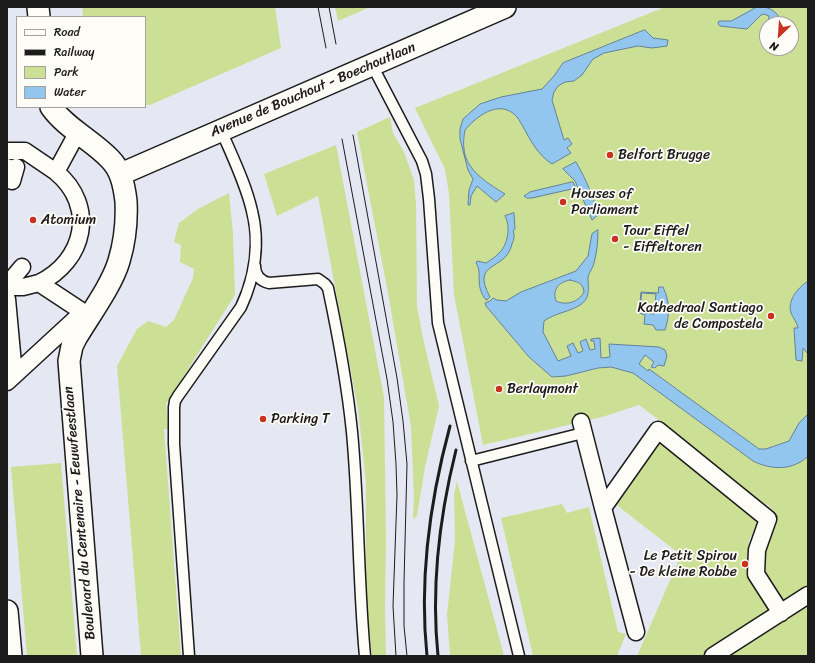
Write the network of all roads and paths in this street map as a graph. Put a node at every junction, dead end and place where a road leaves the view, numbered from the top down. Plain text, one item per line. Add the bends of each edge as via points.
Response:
1 (505, 7) edge
2 (372, 65) junction
3 (52, 108) edge
4 (222, 130) junction
5 (74, 137) dead end
6 (11, 158) edge
7 (56, 172) junction
8 (121, 174) junction
9 (22, 266) dead end
10 (255, 266) junction
11 (39, 283) junction
12 (7, 286) edge
13 (7, 299) edge
14 (11, 378) edge
15 (582, 427) joint
16 (471, 461) junction
17 (602, 508) junction
18 (808, 595) edge
19 (7, 611) edge
20 (781, 613) junction
21 (636, 632) dead end
22 (11, 656) edge
23 (92, 656) edge
24 (189, 656) edge
25 (365, 656) edge
26 (519, 656) edge
27 (713, 656) edge

1 - 2 street, Avenue de Bouchout - Boechoutlaan
2 - 4 street, Avenue de Bouchout - Boechoutlaan
2 - 16 lane via 422,161 426,174 438,323
3 - 8 street via 59,118 111,159
4 - 8 street, Avenue de Bouchout - Boechoutlaan
4 - 10 lane via 252,211
5 - 7 street
6 - 7 street via 25,151
7 - 11 street via 68,184 76,199 80,215 80,232 75,249 66,263 54,275
8 - 23 street, Boulevard du Centenaire - Eeuwfeestlaan via 127,220 119,262 76,338 70,352 68,370
9 - 12 street
10 - 24 lane via 241,307 175,401 174,444
10 - 25 lane via 257,275 264,282 318,280 328,288 352,432
11 - 12 street via 23,287
11 - 14 street via 83,312
13 - 14 street
15 - 16 lane
15 - 17 street
16 - 26 lane
17 - 20 street via 658,430 768,519 757,550 756,574
17 - 21 street
18 - 20 street
19 - 22 street
20 - 27 street

